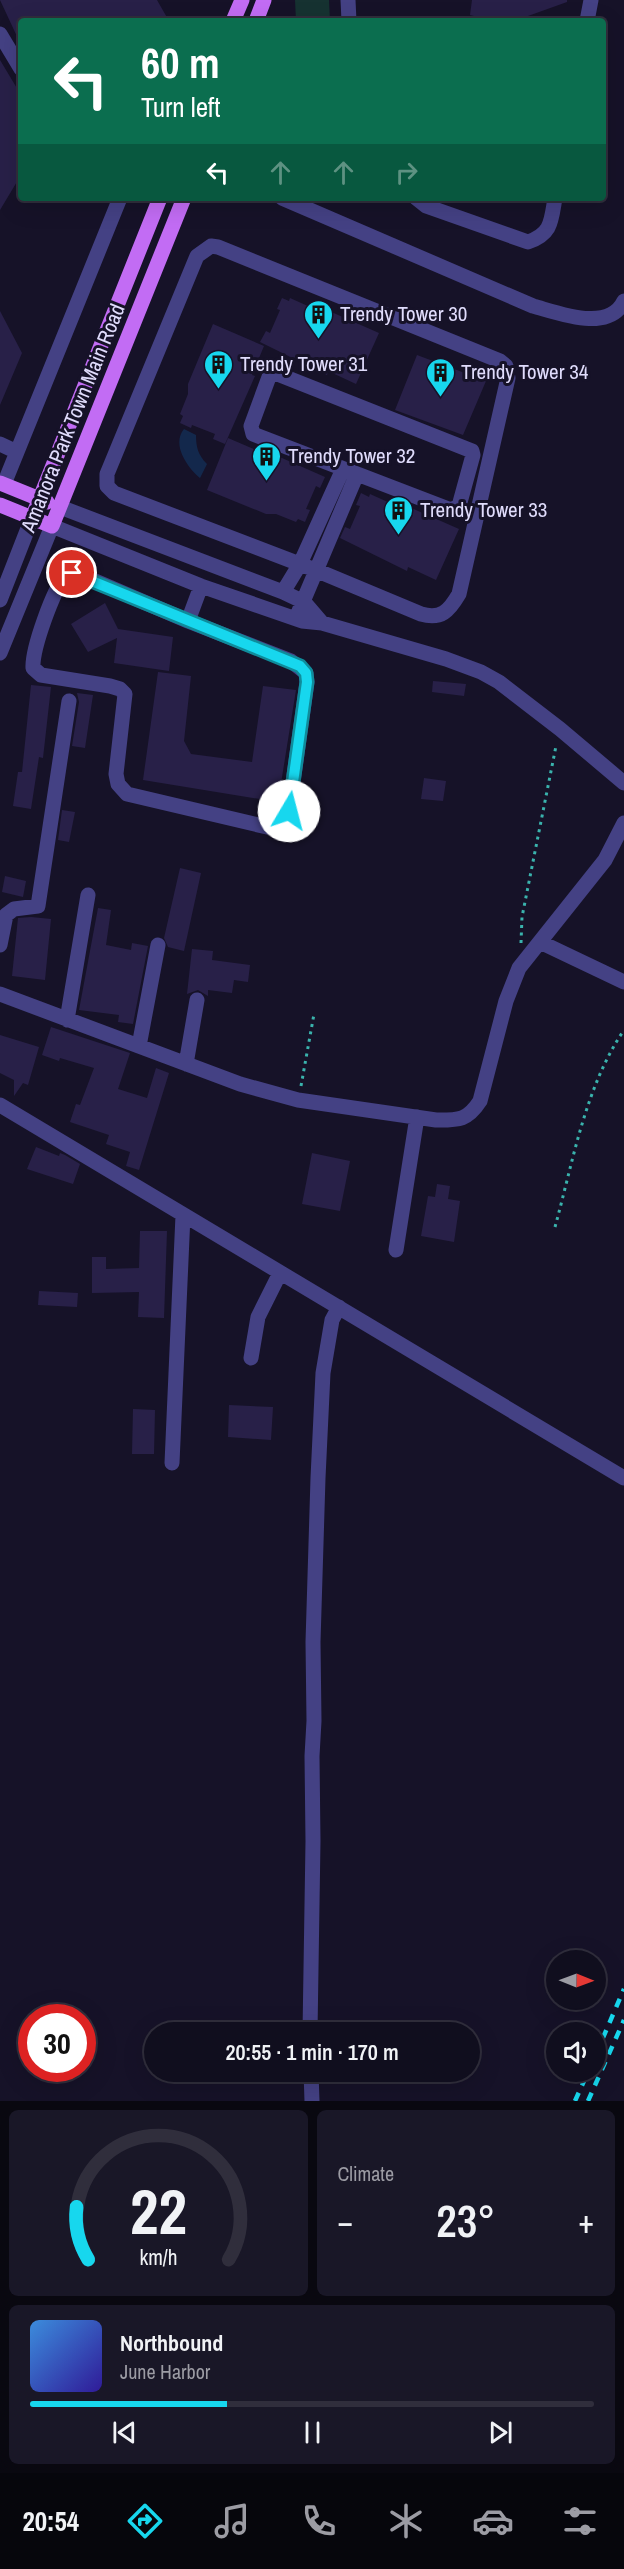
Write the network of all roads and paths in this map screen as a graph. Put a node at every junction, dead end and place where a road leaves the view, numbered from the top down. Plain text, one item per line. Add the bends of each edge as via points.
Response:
1 (242, 0) edge
2 (264, 0) edge
3 (348, 0) edge
4 (591, 0) edge
5 (234, 18) edge
6 (257, 18) edge
7 (349, 18) edge
8 (588, 18) edge
9 (0, 34) edge
10 (18, 64) edge
11 (119, 201) edge
12 (159, 201) edge
13 (183, 201) edge
14 (289, 201) edge
15 (420, 201) edge
16 (554, 201) edge
17 (624, 302) edge
18 (0, 444) edge
19 (17, 452) junction
20 (350, 471) junction
21 (2, 484) edge
22 (40, 499) junction
23 (0, 505) edge
24 (60, 507) junction
25 (33, 518) junction
26 (52, 526) junction
27 (300, 564) junction
28 (318, 571) junction
29 (201, 586) junction
30 (283, 592) junction
31 (0, 600) edge
32 (303, 602) junction
33 (296, 619) junction
34 (188, 621) junction
35 (322, 623) junction
36 (0, 653) edge
37 (69, 702) dead end
38 (560, 729) junction
39 (624, 783) edge
40 (624, 823) edge
41 (88, 895) dead end
42 (540, 942) junction
43 (0, 945) edge
44 (158, 945) dead end
45 (519, 968) junction
46 (624, 982) edge
47 (0, 994) edge
48 (197, 1000) dead end
49 (314, 1014) dead end
50 (67, 1020) junction
51 (624, 1030) edge
52 (139, 1046) junction
53 (186, 1064) junction
54 (298, 1100) junction
55 (0, 1105) edge
56 (417, 1117) junction
57 (183, 1215) junction
58 (555, 1227) dead end
59 (396, 1250) dead end
60 (280, 1273) junction
61 (339, 1308) junction
62 (251, 1358) dead end
63 (172, 1463) dead end
64 (624, 1478) edge
65 (310, 2022) edge
66 (311, 2082) edge
67 (312, 2101) edge

1 - 5 main road
2 - 6 main road
3 - 7 street
4 - 8 street
9 - 10 street
11 - 19 street
12 - 22 main road, Amanora Park Town Main Road
13 - 24 main road, Amanora Park Town Main Road
14 - 17 street via 533,306 573,316 605,318
15 - 16 street via 528,242 542,238 549,227
18 - 19 street
19 - 21 street
20 - 20 street via 454,510 459,506 473,453 272,374 251,432
20 - 27 street
20 - 28 street
21 - 22 main road
22 - 24 main road
22 - 25 main road, Amanora Park Town Main Road
23 - 25 main road
24 - 26 main road, Amanora Park Town Main Road
24 - 30 street
25 - 26 main road
25 - 31 street, Amanora Park Town Main Road
26 - 29 street
26 - 36 street, Amanora Park Town Main Road
27 - 28 street
27 - 28 street via 114,493 107,486 106,474 197,256 211,246 500,360 508,371 459,594 453,604 444,613 431,617
27 - 30 street
28 - 32 street
29 - 33 street
29 - 34 street
30 - 32 street
32 - 33 street
32 - 35 street
33 - 35 street
34 - 34 street via 72,573 62,580 36,643 33,668 41,675 110,686 124,694 116,774 118,784 127,794 267,827 278,824 289,811 306,673 291,661
35 - 38 street via 447,658 481,672
37 - 43 street via 38,906 14,909 6,915
38 - 39 street
38 - 45 path via 522,917
40 - 42 street via 605,860
41 - 50 street
42 - 45 street
42 - 46 street
44 - 52 street
45 - 56 street via 506,1001 480,1101 472,1114 458,1119
47 - 50 street
48 - 53 street
49 - 54 path
50 - 52 street
51 - 58 path via 589,1104
52 - 53 street
53 - 54 street
54 - 56 street
55 - 57 street
56 - 59 street
57 - 60 street
57 - 63 street
60 - 61 street
60 - 62 street via 258,1317
61 - 64 street
61 - 65 street via 332,1320 323,1376 318,1478
66 - 67 street

